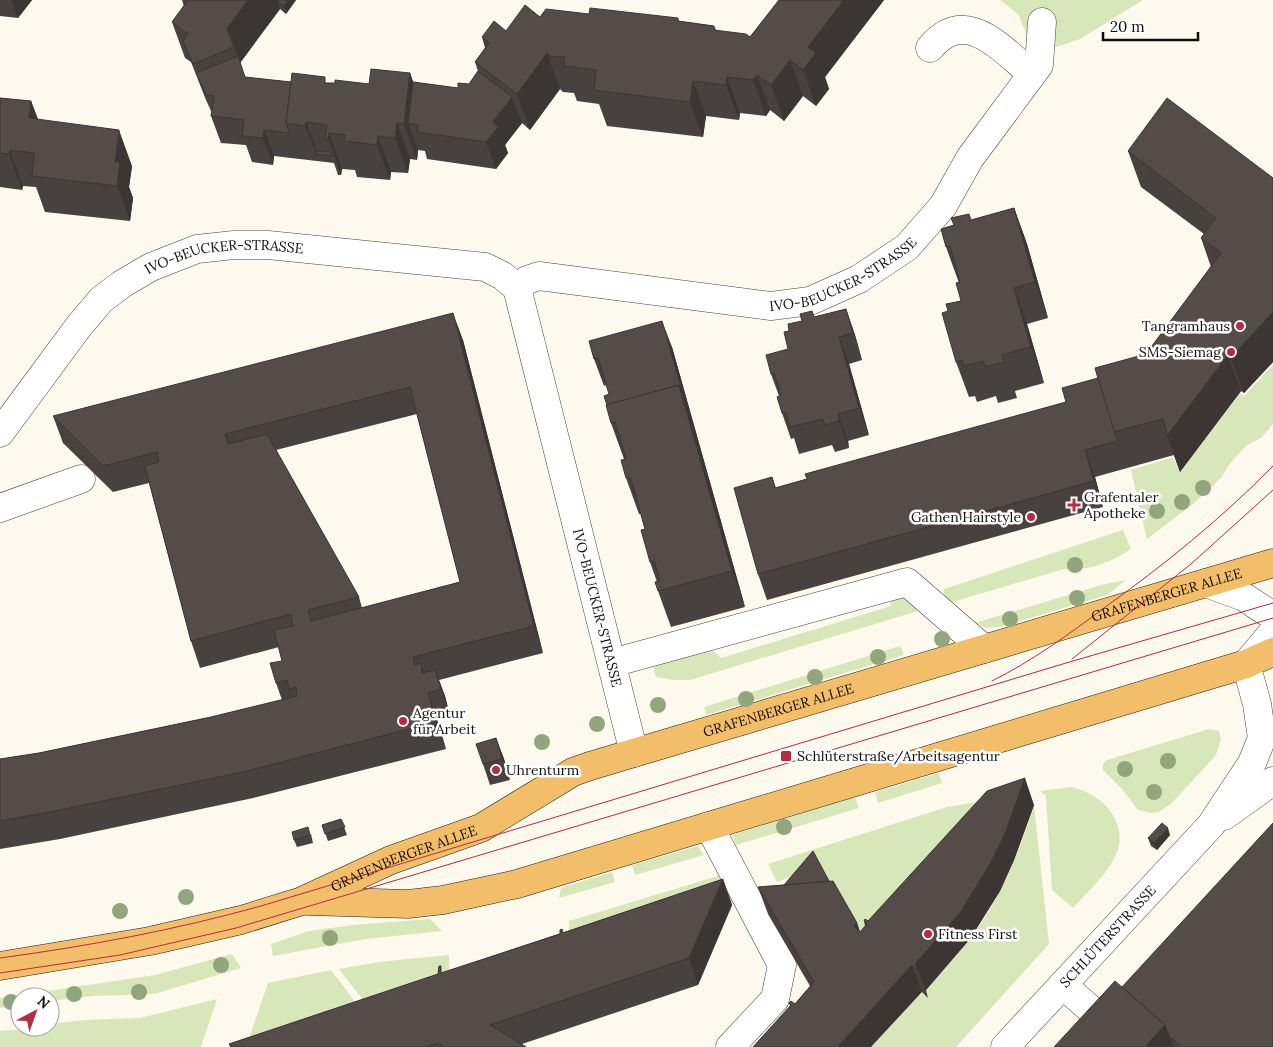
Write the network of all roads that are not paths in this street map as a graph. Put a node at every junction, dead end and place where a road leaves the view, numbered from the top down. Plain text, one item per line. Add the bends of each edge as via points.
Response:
1 (1042, 22) dead end
2 (930, 48) dead end
3 (1032, 74) junction
4 (517, 288) junction
5 (0, 433) edge
6 (81, 480) dead end
7 (0, 508) edge
8 (1273, 563) edge
9 (1206, 583) junction
10 (1273, 616) edge
11 (1273, 632) edge
12 (984, 649) junction
13 (1273, 652) edge
14 (612, 663) junction
15 (1246, 664) junction
16 (634, 753) junction
17 (1273, 781) edge
18 (1211, 825) junction
19 (709, 826) junction
20 (302, 901) junction
21 (0, 966) edge
22 (1063, 985) junction
23 (1115, 1031) edge
24 (730, 1047) edge
25 (1005, 1047) edge

1 - 3 street, IVO-BEUCKER-STRASSE via 1038,65
2 - 3 street via 948,32 970,30 983,34
3 - 4 street, IVO-BEUCKER-STRASSE via 970,158 942,206 907,248 859,279 810,301 771,306 539,276
4 - 5 street, IVO-BEUCKER-STRASSE via 485,267 268,245 197,250 151,267 101,300
4 - 14 street, IVO-BEUCKER-STRASSE
6 - 7 street
8 - 9 main road, GRAFENBERGER ALLEE
9 - 10 street via 1244,596
9 - 12 main road, GRAFENBERGER ALLEE
11 - 15 street
12 - 14 street via 907,582
12 - 16 main road, GRAFENBERGER ALLEE
13 - 15 main road, GRAFENBERGER ALLEE
14 - 16 street, IVO-BEUCKER-STRASSE
15 - 18 street, SCHLÜTERSTRASSE via 1262,738 1252,762
15 - 19 main road, GRAFENBERGER ALLEE
16 - 20 main road, GRAFENBERGER ALLEE via 573,772 481,828 391,860
17 - 18 street, SCHLÜTERSTRASSE
18 - 22 street, SCHLÜTERSTRASSE
19 - 20 main road, GRAFENBERGER ALLEE via 517,884 443,900 408,904
19 - 24 street via 782,965 775,999
20 - 21 main road, GRAFENBERGER ALLEE via 241,920 150,941
22 - 23 street
22 - 25 street, SCHLÜTERSTRASSE

